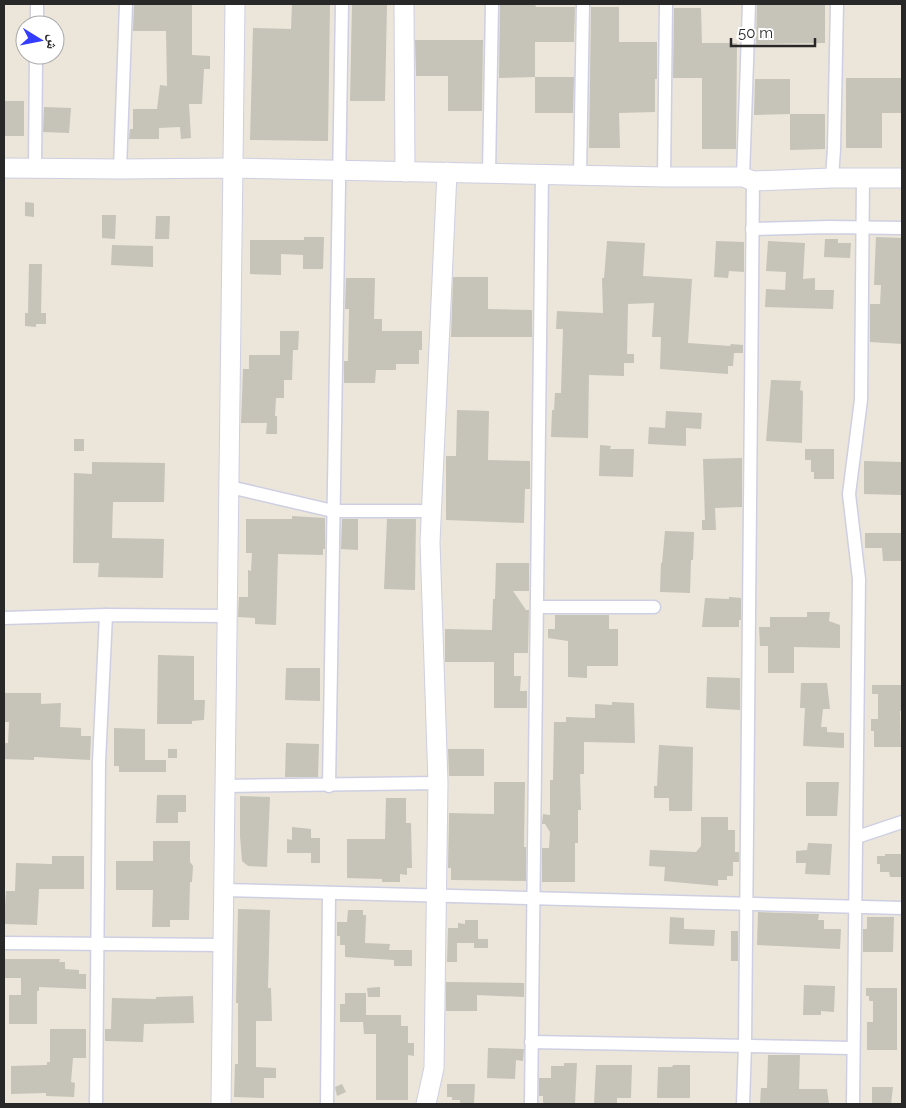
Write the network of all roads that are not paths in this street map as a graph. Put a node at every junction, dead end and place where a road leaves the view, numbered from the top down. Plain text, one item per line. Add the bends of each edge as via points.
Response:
1 (126, 4) edge
2 (235, 4) edge
3 (342, 4) edge
4 (404, 4) edge
5 (492, 4) edge
6 (583, 4) edge
7 (666, 4) edge
8 (749, 4) edge
9 (837, 4) edge
10 (36, 65) edge
11 (4, 168) edge
12 (35, 168) junction
13 (233, 168) junction
14 (120, 169) junction
15 (340, 170) junction
16 (405, 172) junction
17 (447, 172) junction
18 (542, 173) junction
19 (489, 174) junction
20 (580, 175) junction
21 (664, 177) junction
22 (832, 178) junction
23 (863, 178) junction
24 (902, 178) edge
25 (748, 179) junction
26 (752, 228) junction
27 (863, 228) junction
28 (902, 228) edge
29 (230, 487) junction
30 (333, 511) junction
31 (432, 511) junction
32 (537, 607) junction
33 (654, 607) dead end
34 (106, 615) junction
35 (227, 616) junction
36 (4, 618) edge
37 (438, 783) junction
38 (225, 786) junction
39 (329, 786) junction
40 (902, 822) edge
41 (857, 837) junction
42 (224, 890) junction
43 (329, 893) junction
44 (436, 896) junction
45 (533, 897) junction
46 (746, 904) junction
47 (856, 906) junction
48 (902, 908) edge
49 (4, 943) edge
50 (96, 944) junction
51 (223, 945) junction
52 (531, 1042) junction
53 (745, 1045) junction
54 (852, 1048) junction
55 (96, 1104) edge
56 (221, 1104) edge
57 (328, 1104) edge
58 (426, 1104) edge
59 (530, 1104) edge
60 (743, 1104) edge
61 (853, 1104) edge

1 - 14 street
2 - 13 street
3 - 15 street
4 - 16 street
5 - 19 street
6 - 20 street
7 - 21 street
8 - 25 street
9 - 22 street
10 - 12 street
11 - 12 street
12 - 14 street
13 - 14 street
13 - 15 street
13 - 29 street
15 - 16 street
15 - 30 street
16 - 17 street
17 - 19 street
17 - 31 street
18 - 19 street
18 - 20 street
18 - 32 street
20 - 21 street
21 - 25 street
22 - 23 street
22 - 25 street
23 - 24 street
23 - 27 street
25 - 26 street
26 - 27 street
26 - 46 street
27 - 28 street
27 - 41 street via 861,400 849,494 860,579
29 - 30 street
29 - 35 street
30 - 31 street
30 - 39 street
31 - 37 street via 430,542
32 - 33 street
32 - 45 street
34 - 35 street
34 - 36 street
34 - 50 street via 99,762
35 - 38 street
37 - 39 street
37 - 44 street
38 - 39 street
38 - 42 street
40 - 41 street
41 - 47 street
42 - 43 street
42 - 51 street
43 - 44 street
43 - 57 street
44 - 45 street
44 - 58 street via 434,1068
45 - 46 street
45 - 52 street
46 - 47 street
46 - 53 street
47 - 48 street
47 - 54 street
49 - 50 street
50 - 51 street
50 - 55 street
51 - 56 street
52 - 53 street
52 - 59 street
53 - 54 street
53 - 60 street
54 - 61 street

